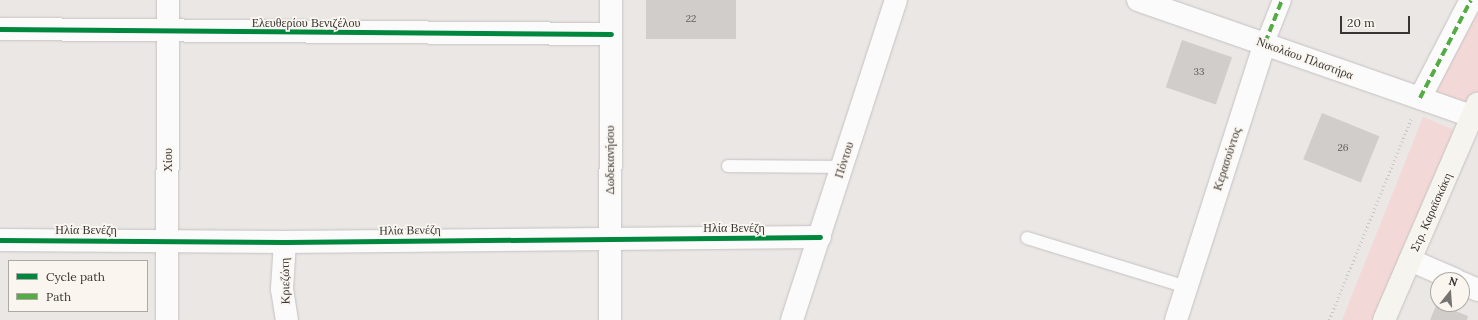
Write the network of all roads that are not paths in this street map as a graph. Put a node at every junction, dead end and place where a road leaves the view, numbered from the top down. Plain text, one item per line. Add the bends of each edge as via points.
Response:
1 (168, 0) edge
2 (611, 0) edge
3 (896, 0) edge
4 (1138, 0) edge
5 (1282, 0) edge
6 (1471, 0) edge
7 (0, 29) edge
8 (168, 32) junction
9 (611, 34) junction
10 (1265, 43) junction
11 (1420, 98) junction
12 (1475, 110) edge
13 (728, 166) dead end
14 (842, 167) junction
15 (610, 238) junction
16 (820, 238) junction
17 (1027, 238) dead end
18 (0, 240) edge
19 (168, 241) junction
20 (285, 242) junction
21 (1410, 260) junction
22 (1438, 272) edge
23 (1186, 287) junction
24 (167, 320) edge
25 (287, 320) edge
26 (610, 320) edge
27 (792, 320) edge
28 (1176, 320) edge
29 (1384, 320) edge

1 - 8 street, Χίου
2 - 9 street, Δωδεκανήσου
3 - 14 street, Πόντου
4 - 10 street, Νικολάου Πλαστήρα
5 - 10 street, Κερασούντος
6 - 11 street
7 - 8 street, Ελευθερίου Βενιζέλου
8 - 9 street, Ελευθερίου Βενιζέλου
8 - 19 street, Χίου
9 - 15 street, Δωδεκανήσου
10 - 11 street, Νικολάου Πλαστήρα
10 - 23 street, Κερασούντος
11 - 12 street, Νικολάου Πλαστήρα
12 - 21 main road, Στρ. Καραϊσκάκη
13 - 14 lane
14 - 16 street, Πόντου
15 - 16 street, Ηλία Βενέζη
15 - 20 street, Ηλία Βενέζη
15 - 26 street, Δωδεκανήσου
16 - 27 street, Πόντου
17 - 23 lane
18 - 19 street, Ηλία Βενέζη
19 - 20 street, Ηλία Βενέζη
19 - 24 street, Χίου
20 - 25 street, Κριεζώτη via 282,289
21 - 22 street
21 - 29 main road, Στρ. Καραϊσκάκη
23 - 28 street, Κερασούντος

